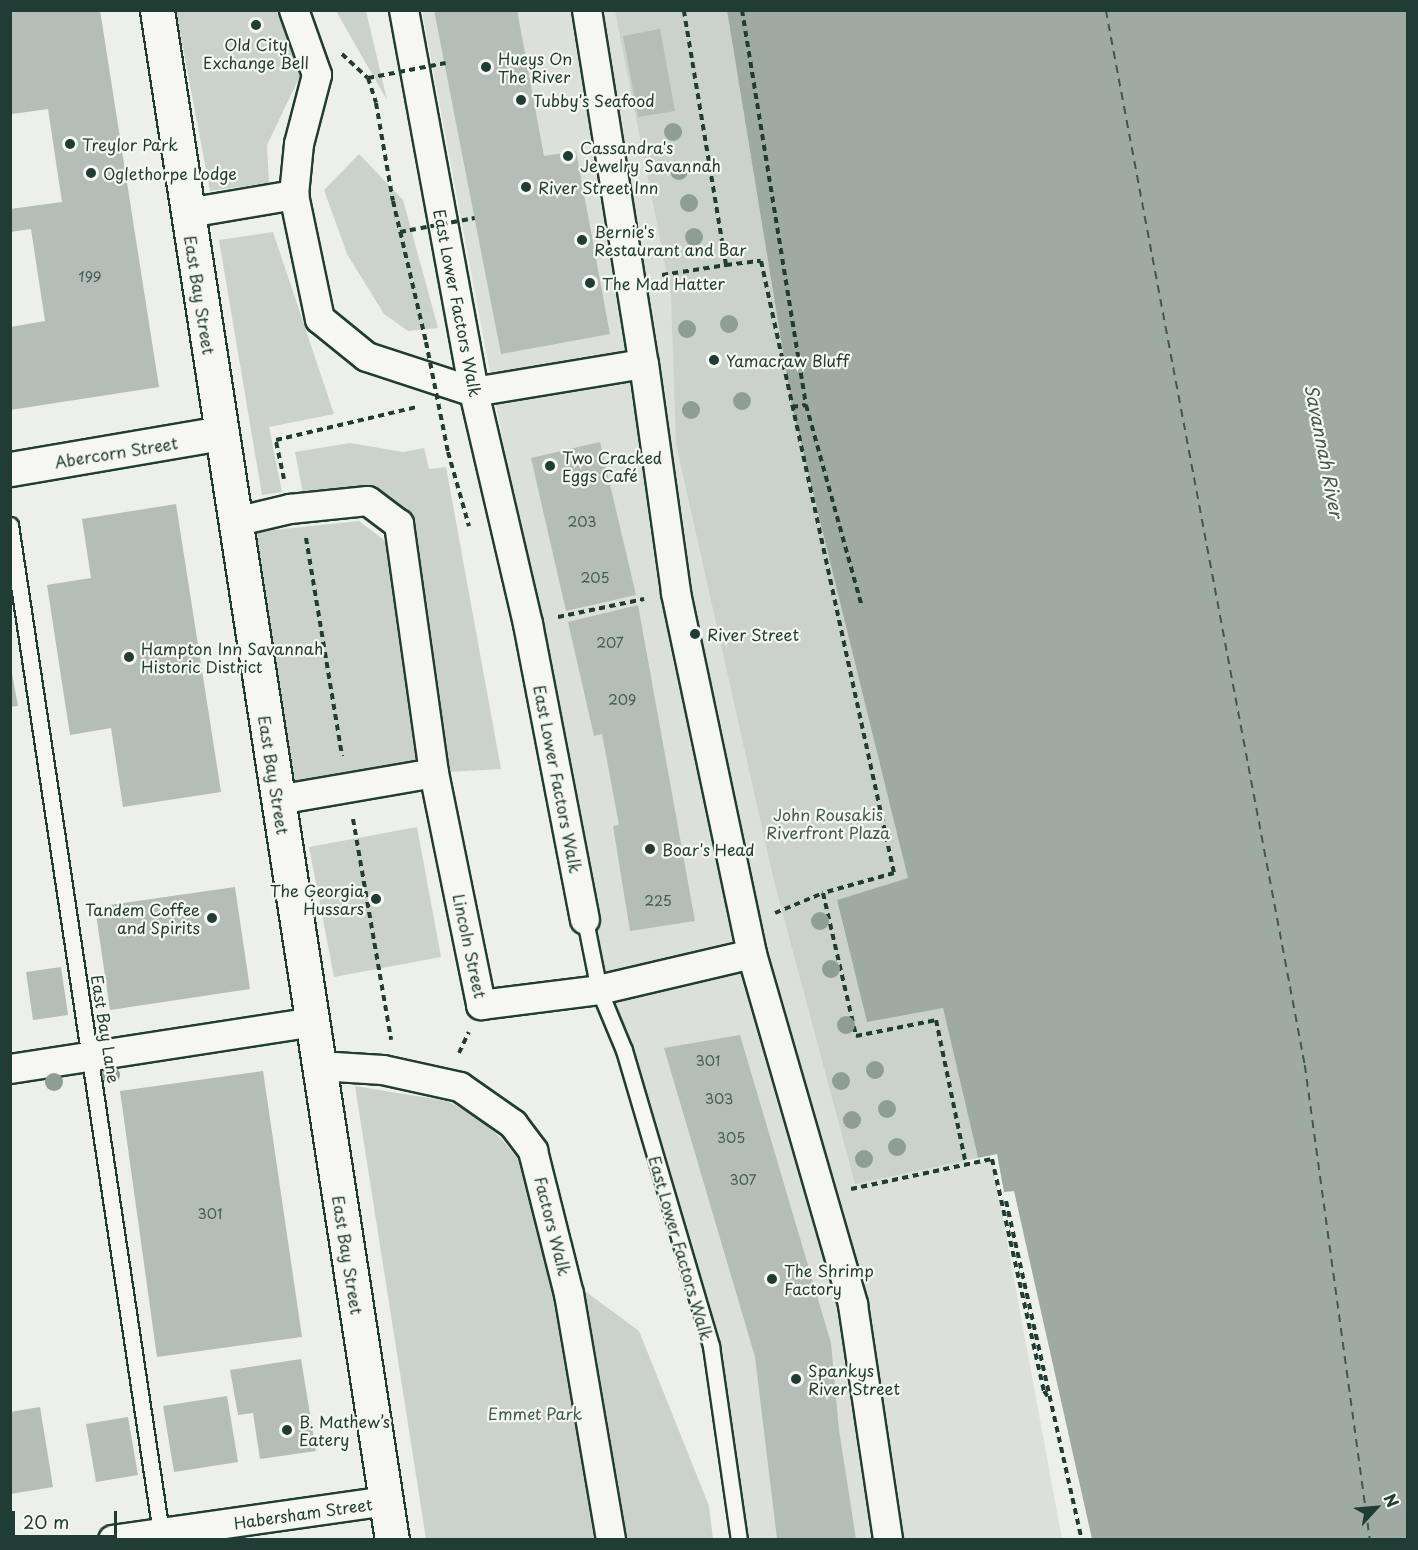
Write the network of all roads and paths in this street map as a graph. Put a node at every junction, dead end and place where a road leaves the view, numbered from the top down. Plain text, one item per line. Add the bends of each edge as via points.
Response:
1 (157, 10) edge
2 (294, 10) edge
3 (404, 10) edge
4 (587, 10) edge
5 (684, 10) edge
6 (742, 10) edge
7 (307, 45) junction
8 (446, 63) dead end
9 (368, 78) junction
10 (294, 195) junction
11 (188, 213) junction
12 (475, 218) dead end
13 (400, 232) junction
14 (726, 265) junction
15 (662, 275) dead end
16 (644, 364) junction
17 (474, 392) junction
18 (806, 405) junction
19 (792, 407) junction
20 (352, 424) dead end
21 (221, 433) junction
22 (448, 452) dead end
23 (10, 469) edge
24 (290, 509) junction
25 (235, 522) junction
26 (10, 525) edge
27 (676, 593) junction
28 (862, 607) dead end
29 (528, 624) junction
30 (434, 773) junction
31 (278, 800) junction
32 (823, 892) junction
33 (771, 914) dead end
34 (585, 920) joint
35 (752, 954) junction
36 (599, 990) junction
37 (312, 1022) junction
38 (91, 1059) junction
39 (319, 1066) junction
40 (10, 1069) edge
41 (966, 1164) junction
42 (823, 1196) junction
43 (1006, 1201) dead end
44 (1050, 1400) junction
45 (386, 1501) junction
46 (162, 1536) edge
47 (113, 1539) edge
48 (392, 1539) edge
49 (611, 1539) edge
50 (739, 1539) edge
51 (888, 1539) edge
52 (1082, 1539) edge

1 - 11 main road, East Bay Street
2 - 7 street
3 - 17 street, East Lower Factors Walk
4 - 16 street
5 - 14 path
6 - 18 path
7 - 9 path via 348,55
7 - 10 street via 317,75 299,144
8 - 9 path, bridge
9 - 13 path
10 - 11 street
10 - 17 street via 320,319 367,357
11 - 21 main road, East Bay Street
12 - 13 path, bridge
13 - 22 path, bridge
14 - 15 path
14 - 19 path via 761,261
16 - 17 street
16 - 27 street
17 - 29 street, East Lower Factors Walk
18 - 19 path
18 - 28 path
19 - 32 path via 894,873
20 - 24 path via 276,440
21 - 23 main road, Abercorn Street
21 - 25 main road, East Bay Street
24 - 25 street
24 - 30 street via 368,501 399,524
25 - 31 main road, East Bay Street
26 - 38 lane, East Bay Lane
27 - 29 path
27 - 35 street
29 - 34 street, East Lower Factors Walk
30 - 31 street
30 - 36 street, Lincoln Street via 482,1005
31 - 37 main road, East Bay Street
32 - 33 path
32 - 41 path via 856,1035 936,1020
34 - 36 lane, East Lower Factors Walk
35 - 36 street, Lincoln Street
35 - 42 street
36 - 50 lane, East Lower Factors Walk via 624,1050 711,1346
37 - 38 street
37 - 39 main road, East Bay Street
38 - 40 street
38 - 46 lane, East Bay Lane
39 - 45 main road, East Bay Street
39 - 49 street, Factors Walk via 383,1070 460,1087 513,1124 533,1151 569,1294
41 - 42 path
41 - 44 path via 992,1159 1044,1391
42 - 51 street via 853,1305
43 - 44 path
44 - 52 path
45 - 46 street, Habersham Street
45 - 48 main road, East Bay Street
46 - 47 street, Habersham Street

